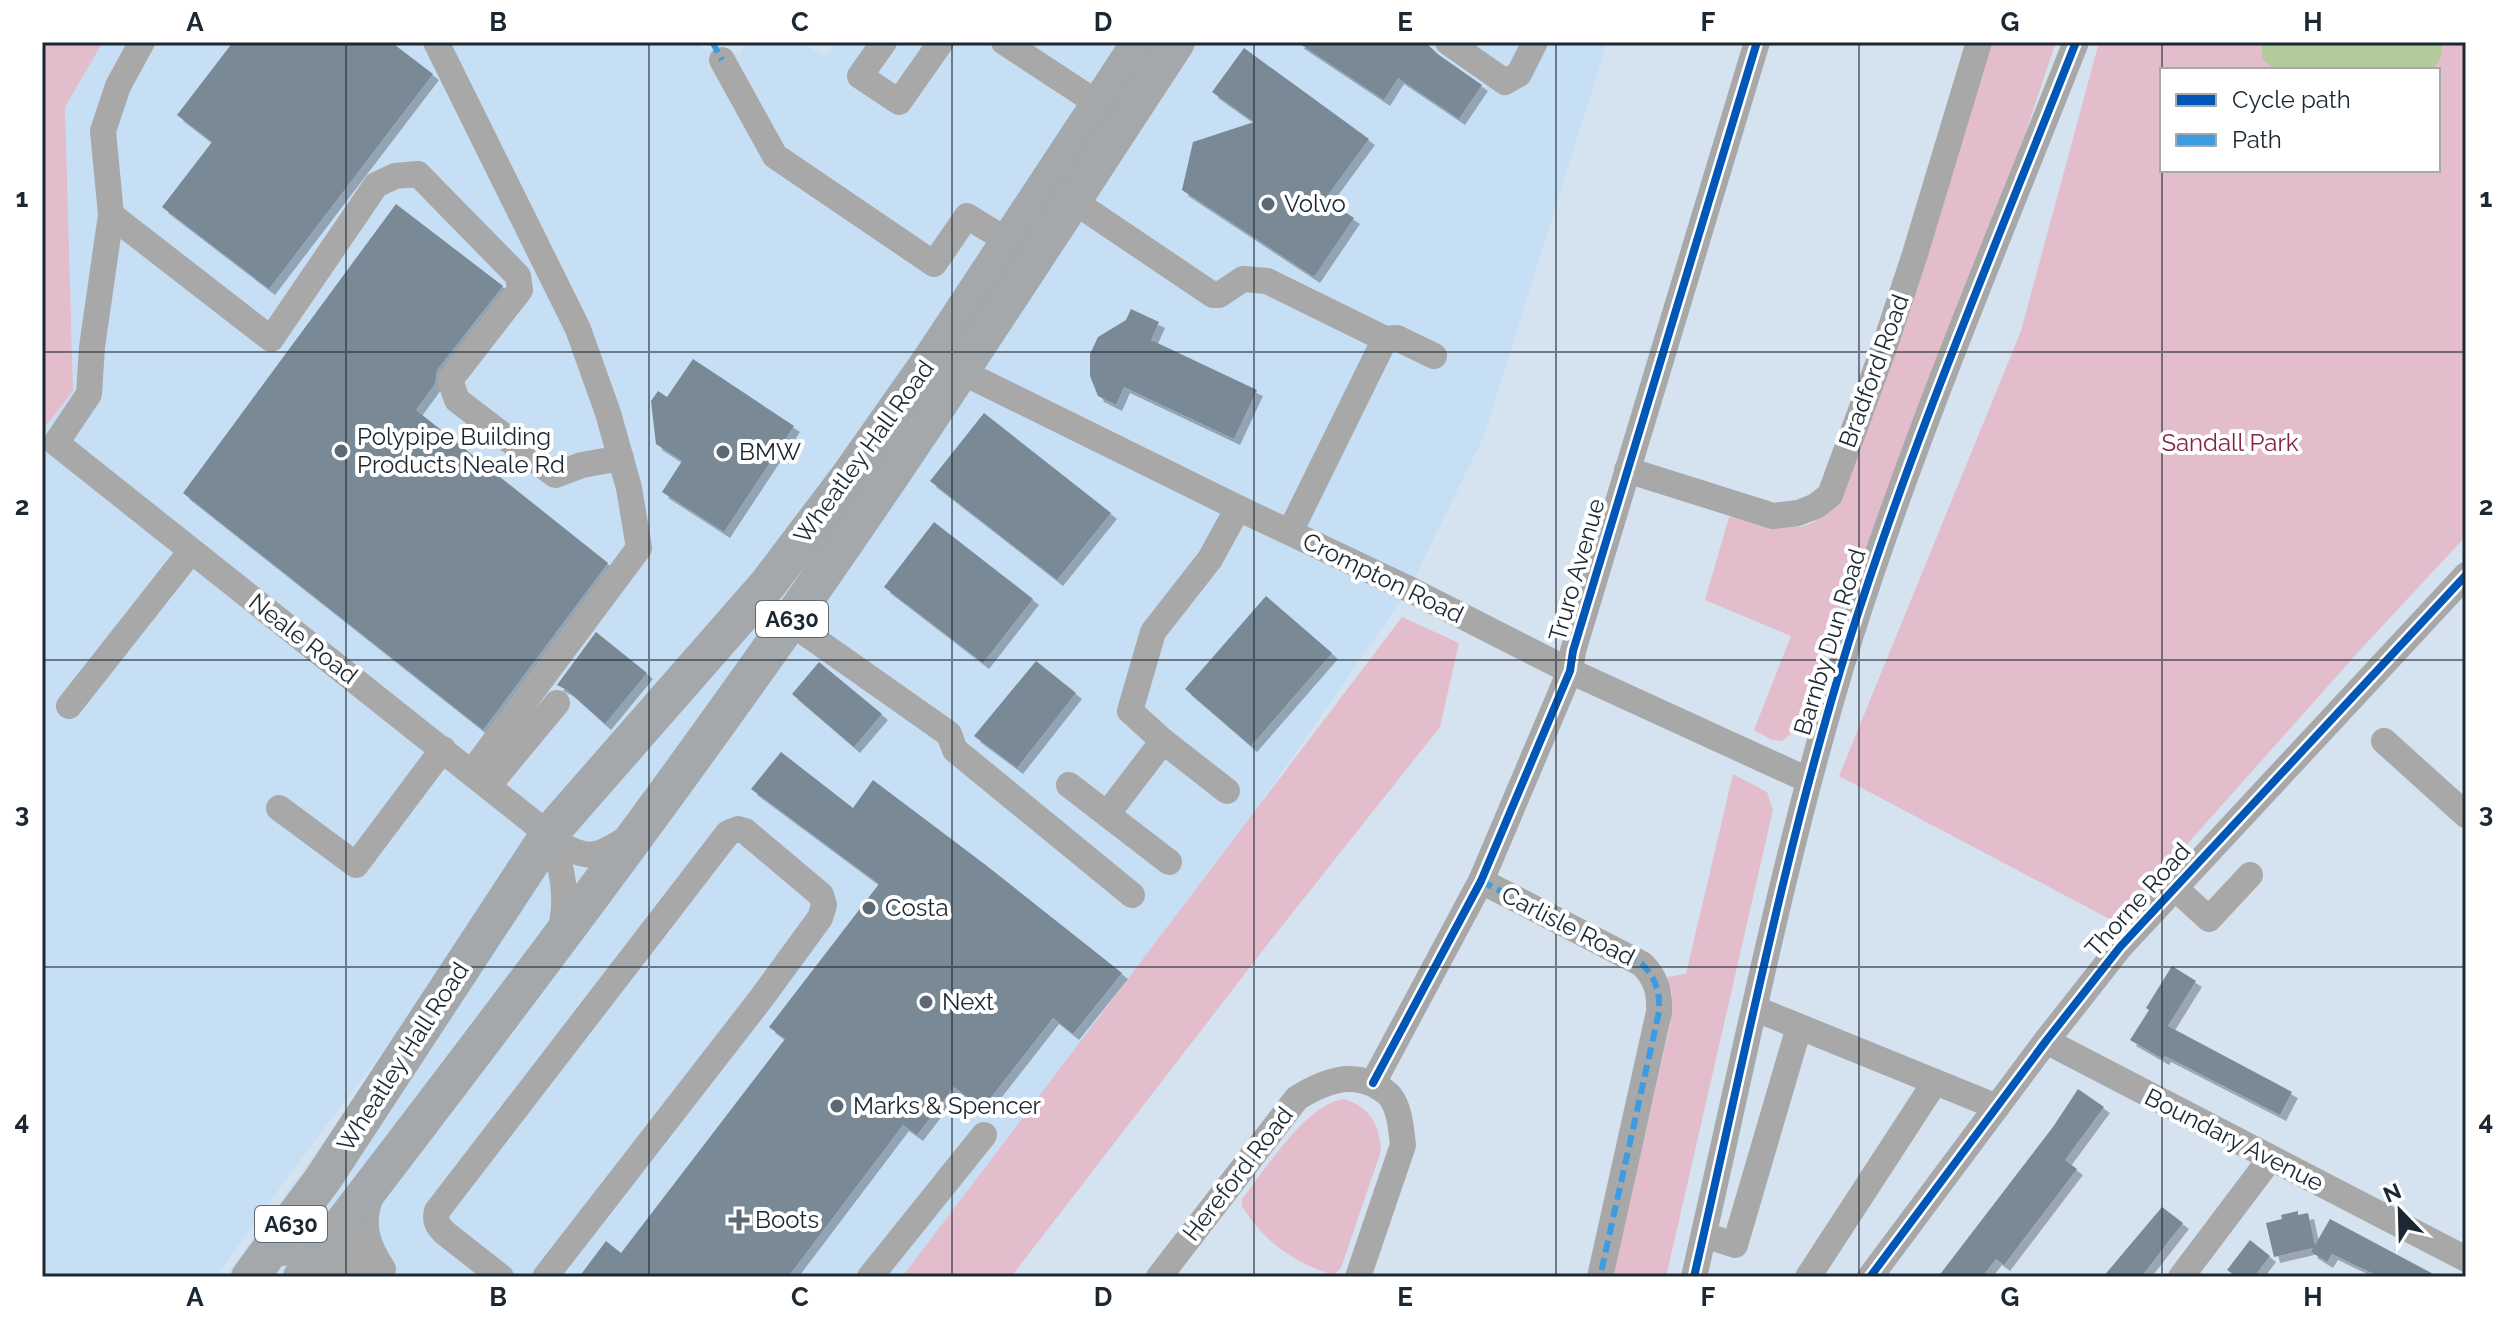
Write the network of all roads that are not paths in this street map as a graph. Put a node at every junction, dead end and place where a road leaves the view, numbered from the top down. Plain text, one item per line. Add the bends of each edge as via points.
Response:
1 (142, 42) edge
2 (436, 42) edge
3 (884, 42) edge
4 (941, 42) edge
5 (1004, 42) edge
6 (1141, 42) edge
7 (1176, 42) edge
8 (1448, 42) edge
9 (1535, 42) edge
10 (1757, 42) edge
11 (1979, 42) edge
12 (2076, 42) edge
13 (722, 60) dead end
14 (1100, 105) junction
15 (1072, 200) junction
16 (111, 215) junction
17 (1009, 242) junction
18 (1385, 339) junction
19 (1434, 356) dead end
20 (960, 371) junction
21 (49, 451) edge
22 (621, 458) junction
23 (1627, 470) junction
24 (1238, 508) junction
25 (1290, 532) junction
26 (191, 551) junction
27 (2466, 575) edge
28 (790, 622) junction
29 (1570, 671) junction
30 (557, 703) dead end
31 (69, 706) dead end
32 (1163, 741) junction
33 (2384, 741) dead end
34 (443, 749) junction
35 (481, 779) junction
36 (1808, 780) junction
37 (1069, 785) dead end
38 (1227, 791) dead end
39 (279, 808) dead end
40 (1108, 813) junction
41 (2466, 815) edge
42 (641, 830) junction
43 (550, 833) junction
44 (1169, 862) dead end
45 (2250, 875) dead end
46 (1481, 881) junction
47 (2175, 888) junction
48 (1132, 895) dead end
49 (555, 946) junction
50 (1756, 1009) junction
51 (1799, 1027) junction
52 (2046, 1041) junction
53 (1935, 1082) junction
54 (1373, 1083) junction
55 (1997, 1107) junction
56 (984, 1135) dead end
57 (2270, 1159) junction
58 (330, 1169) junction
59 (379, 1175) junction
60 (1704, 1235) junction
61 (334, 1236) junction
62 (2466, 1259) edge
63 (470, 1268) edge
64 (384, 1271) edge
65 (250, 1277) edge
66 (265, 1277) edge
67 (302, 1277) edge
68 (309, 1277) edge
69 (501, 1277) edge
70 (545, 1277) edge
71 (870, 1277) edge
72 (1159, 1277) edge
73 (1358, 1277) edge
74 (1600, 1277) edge
75 (1694, 1277) edge
76 (1808, 1277) edge
77 (1870, 1277) edge
78 (2181, 1277) edge

1 - 16 street via 118,86 103,131
2 - 22 street via 578,329
3 - 4 street via 860,76 899,102
5 - 14 street
6 - 14 highway, Wheatley Hall Road / A630
7 - 15 highway, Wheatley Hall Road / A630
8 - 9 street via 1505,82 1519,74
10 - 23 street, Truro Avenue
11 - 23 street, Bradford Road via 1905,284 1830,495 1816,506 1773,516
12 - 36 street, Barnby Dun Road via 1900,489
13 - 17 street via 775,156 934,264 967,216
14 - 17 highway, Wheatley Hall Road / A630
15 - 18 street via 1213,295 1243,279 1267,281
15 - 20 highway, Wheatley Hall Road / A630
16 - 21 street, Neale Road via 89,394
16 - 22 street via 271,339 376,185 418,174 518,276 520,290 450,380 457,400 555,475
17 - 43 highway, Wheatley Hall Road / A630 via 849,477 768,584
18 - 19 street via 1397,338
18 - 25 street
20 - 24 street, Crompton Road
20 - 28 highway, Wheatley Hall Road / A630
21 - 26 street, Neale Road
22 - 35 street via 639,548
23 - 29 street, Truro Avenue
24 - 25 street, Crompton Road
24 - 32 street via 1210,559 1153,632 1130,711
25 - 29 street, Crompton Road
26 - 31 street
26 - 34 street, Neale Road
27 - 47 street, Thorne Road
28 - 42 highway, Wheatley Hall Road / A630
28 - 48 street via 949,734 955,750
29 - 36 street, Crompton Road
29 - 46 street, Truro Avenue
30 - 35 street
32 - 38 street
32 - 40 street
33 - 41 street
34 - 35 street, Neale Road
34 - 39 street via 356,865
35 - 43 street, Neale Road
36 - 50 street, Barnby Dun Road
37 - 40 street
40 - 44 street
42 - 43 street, Wheatley Hall Road / A630 via 596,856 581,855
42 - 49 highway, Wheatley Hall Road / A630
43 - 49 street, Wheatley Hall Road / A630 via 565,890
43 - 58 highway, Wheatley Hall Road / A630
45 - 47 street via 2209,919
46 - 54 street, Truro Avenue
46 - 74 street, Carlisle Road via 1642,964 1652,974 1660,1000
47 - 52 street, Thorne Road via 2120,947
49 - 59 highway, Wheatley Hall Road / A630
50 - 51 street
50 - 60 street, Barnby Dun Road
51 - 53 street
51 - 60 street via 1732,1255
52 - 55 street, Thorne Road
52 - 57 street, Boundary Avenue
53 - 55 street
53 - 76 street
54 - 72 street, Hereford Road via 1347,1077 1297,1098
54 - 73 street via 1390,1095 1403,1145
55 - 77 street, Thorne Road
56 - 71 street
57 - 62 street, Boundary Avenue
57 - 78 street
58 - 61 street via 321,1204
58 - 65 highway, Wheatley Hall Road / A630
59 - 61 highway, Wheatley Hall Road / A630
59 - 64 street via 365,1209 364,1228
60 - 75 street, Barnby Dun Road
61 - 64 street
61 - 66 street via 313,1229 295,1237
61 - 67 highway, Wheatley Hall Road / A630
63 - 69 street
63 - 70 street via 438,1225 437,1211 728,833 745,831 821,895 820,918
64 - 68 street via 329,1269

